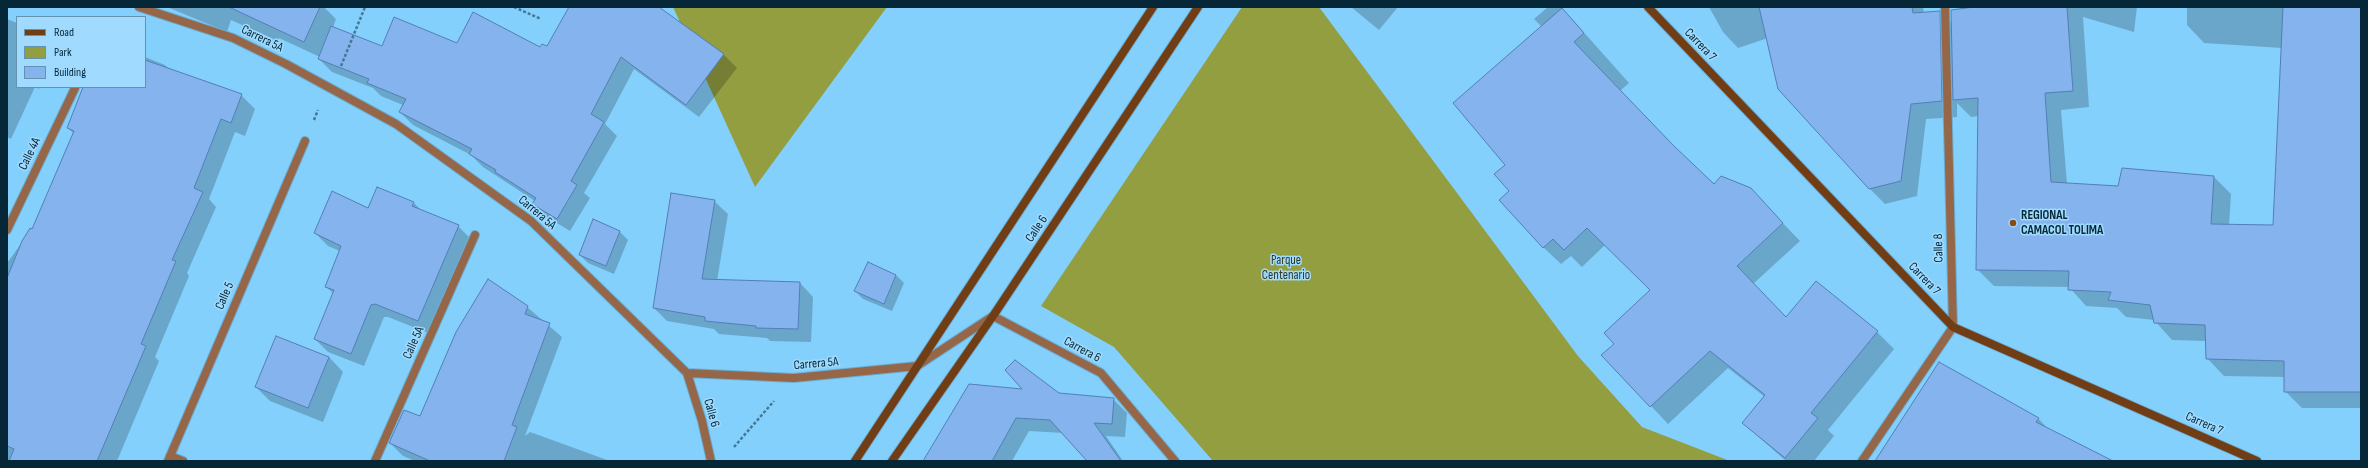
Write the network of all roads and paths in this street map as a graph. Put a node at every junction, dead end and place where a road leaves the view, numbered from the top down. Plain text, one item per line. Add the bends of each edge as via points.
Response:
1 (139, 7) edge
2 (366, 7) edge
3 (514, 7) edge
4 (1153, 7) edge
5 (1198, 7) edge
6 (1648, 7) edge
7 (1945, 7) edge
8 (541, 20) dead end
9 (75, 88) dead end
10 (332, 89) junction
11 (305, 141) dead end
12 (7, 230) edge
13 (475, 235) dead end
14 (993, 316) junction
15 (1953, 327) junction
16 (917, 366) junction
17 (687, 373) junction
18 (794, 378) junction
19 (732, 449) dead end
20 (169, 459) edge
21 (183, 461) edge
22 (374, 461) edge
23 (711, 461) edge
24 (855, 461) edge
25 (892, 461) edge
26 (1176, 461) edge
27 (1862, 461) edge
28 (2257, 461) edge

1 - 10 street, Carrera 5A via 232,38
2 - 10 path
3 - 8 path
4 - 16 street, Calle 6
5 - 14 street, Calle 6
6 - 15 street, Carrera 7
7 - 15 street, Calle 8
9 - 12 street, Calle 4A
10 - 17 street, Carrera 5A via 396,124 531,221
11 - 20 street, Calle 5
13 - 22 street, Calle 5A
14 - 16 street
14 - 25 street, Calle 6
14 - 26 street, Carrera 6 via 1101,373
15 - 27 street
15 - 28 street, Carrera 7
16 - 18 street, Carrera 5A
16 - 24 street, Calle 6
17 - 18 street, Carrera 5A
17 - 23 street, Calle 6
18 - 19 path
20 - 21 street

